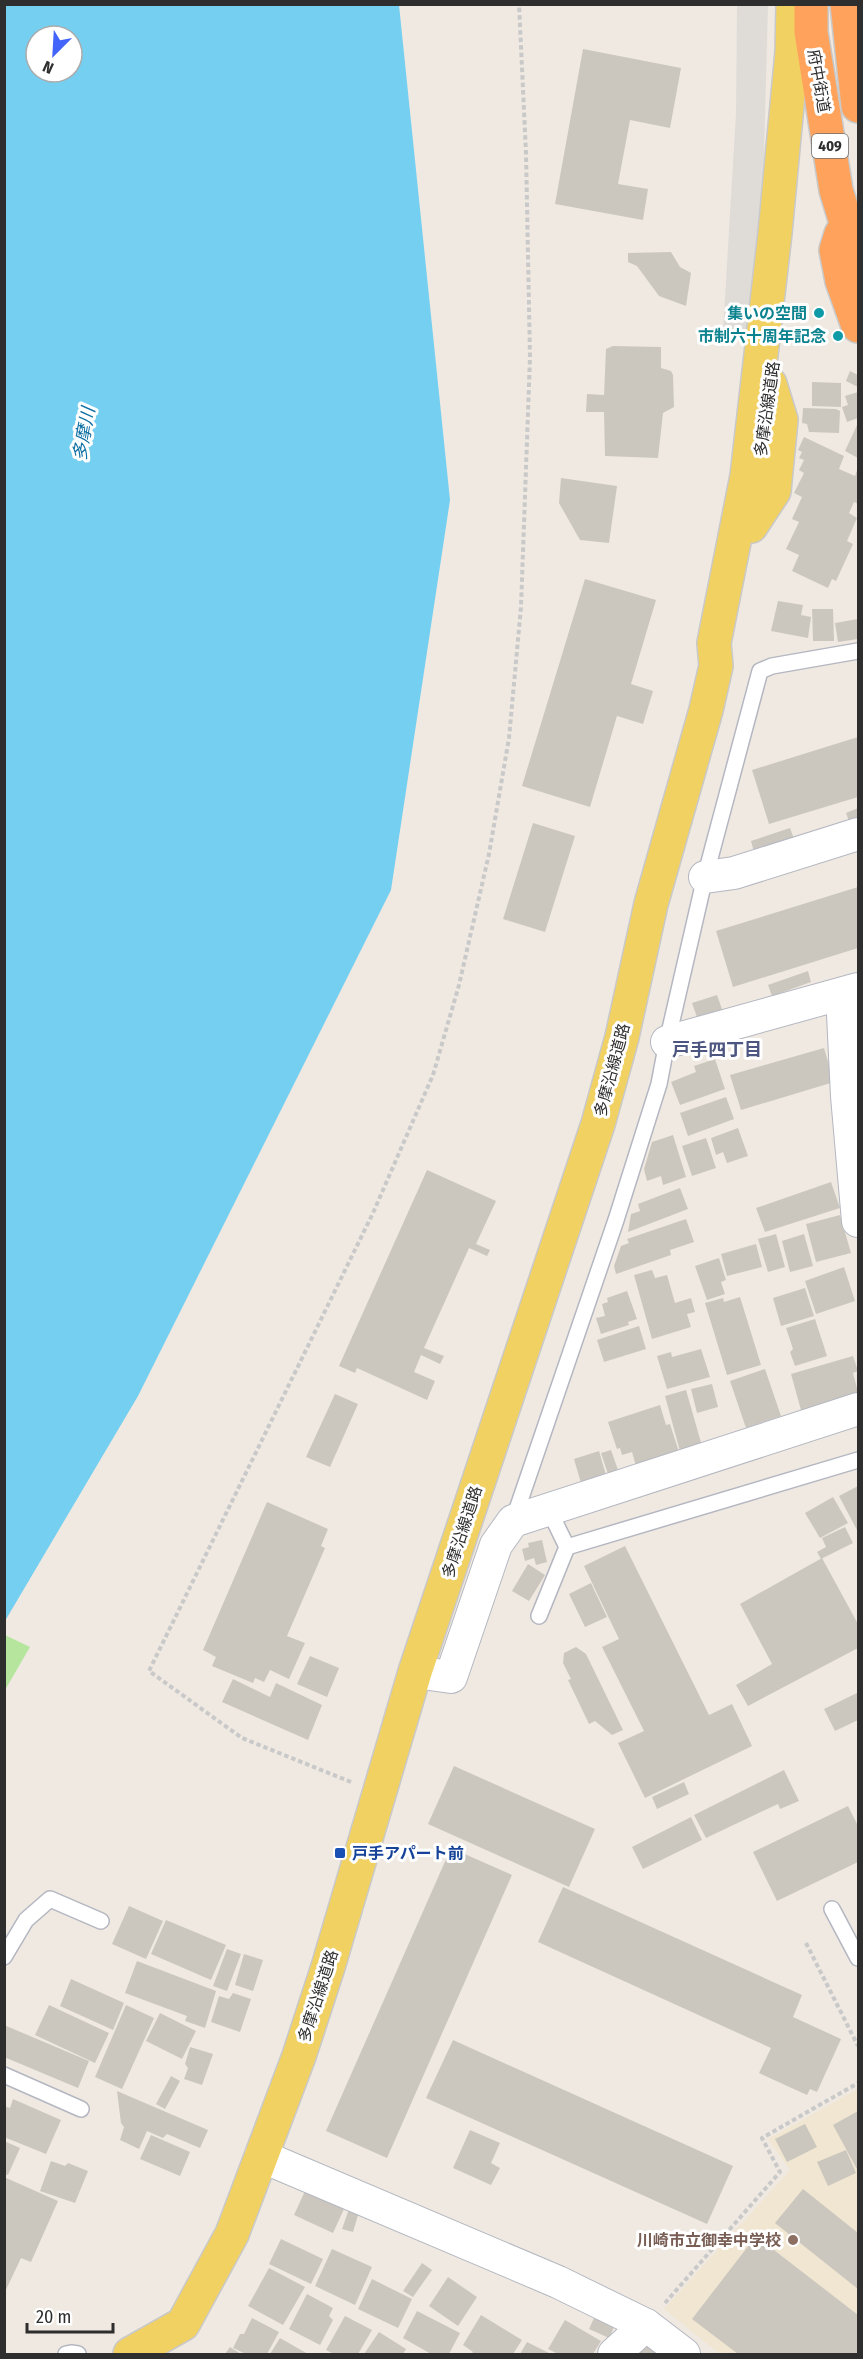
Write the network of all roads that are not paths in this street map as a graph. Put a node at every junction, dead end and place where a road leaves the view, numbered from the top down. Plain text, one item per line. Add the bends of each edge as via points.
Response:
1 (775, 4) edge
2 (793, 4) edge
3 (811, 4) edge
4 (826, 4) edge
5 (847, 4) edge
6 (803, 74) junction
7 (858, 106) edge
8 (845, 223) junction
9 (858, 262) edge
10 (858, 326) edge
11 (858, 651) edge
12 (716, 666) junction
13 (858, 834) edge
14 (705, 877) junction
15 (850, 992) edge
16 (667, 1042) junction
17 (858, 1221) edge
18 (858, 1409) edge
19 (858, 1460) edge
20 (549, 1510) junction
21 (513, 1521) junction
22 (567, 1547) junction
23 (539, 1616) dead end
24 (415, 1672) junction
25 (832, 1909) dead end
26 (101, 1921) dead end
27 (4, 1957) edge
28 (858, 1958) edge
29 (4, 2075) edge
30 (81, 2109) dead end
31 (261, 2156) junction
32 (646, 2325) junction
33 (66, 2355) edge
34 (78, 2355) edge
35 (130, 2355) edge
36 (614, 2355) edge
37 (684, 2355) edge

1 - 6 main road via 774,45
2 - 6 main road, 多摩沿線道路
3 - 6 highway, 府中街道 / 409 via 811,33
4 - 6 main road, 多摩沿線道路 via 825,21
5 - 7 highway, 府中街道
6 - 8 highway, 府中街道 / 409
6 - 12 main road, 多摩沿線道路 via 775,233 747,476 714,643
6 - 12 main road, 多摩沿線道路 via 807,112 770,384 781,420 774,491 751,526 746,579 732,645
8 - 9 highway, 府中街道 / 409
8 - 10 highway via 836,250
11 - 14 lane via 760,671
12 - 24 main road, 多摩沿線道路 via 672,822 598,1124
13 - 14 street via 734,873
14 - 16 lane
15 - 16 street
15 - 17 street via 847,1096
16 - 21 lane via 659,1084 616,1220
18 - 20 street
19 - 22 lane
20 - 21 street
20 - 22 lane
21 - 24 street via 496,1545 451,1677
22 - 23 lane
24 - 31 main road, 多摩沿線道路 via 328,1967
25 - 28 lane
26 - 27 lane via 50,1899 26,1920
29 - 30 lane
31 - 32 street via 558,2282
31 - 35 main road, 多摩沿線道路 via 232,2234 183,2324
32 - 36 street
32 - 37 street
33 - 34 lane

